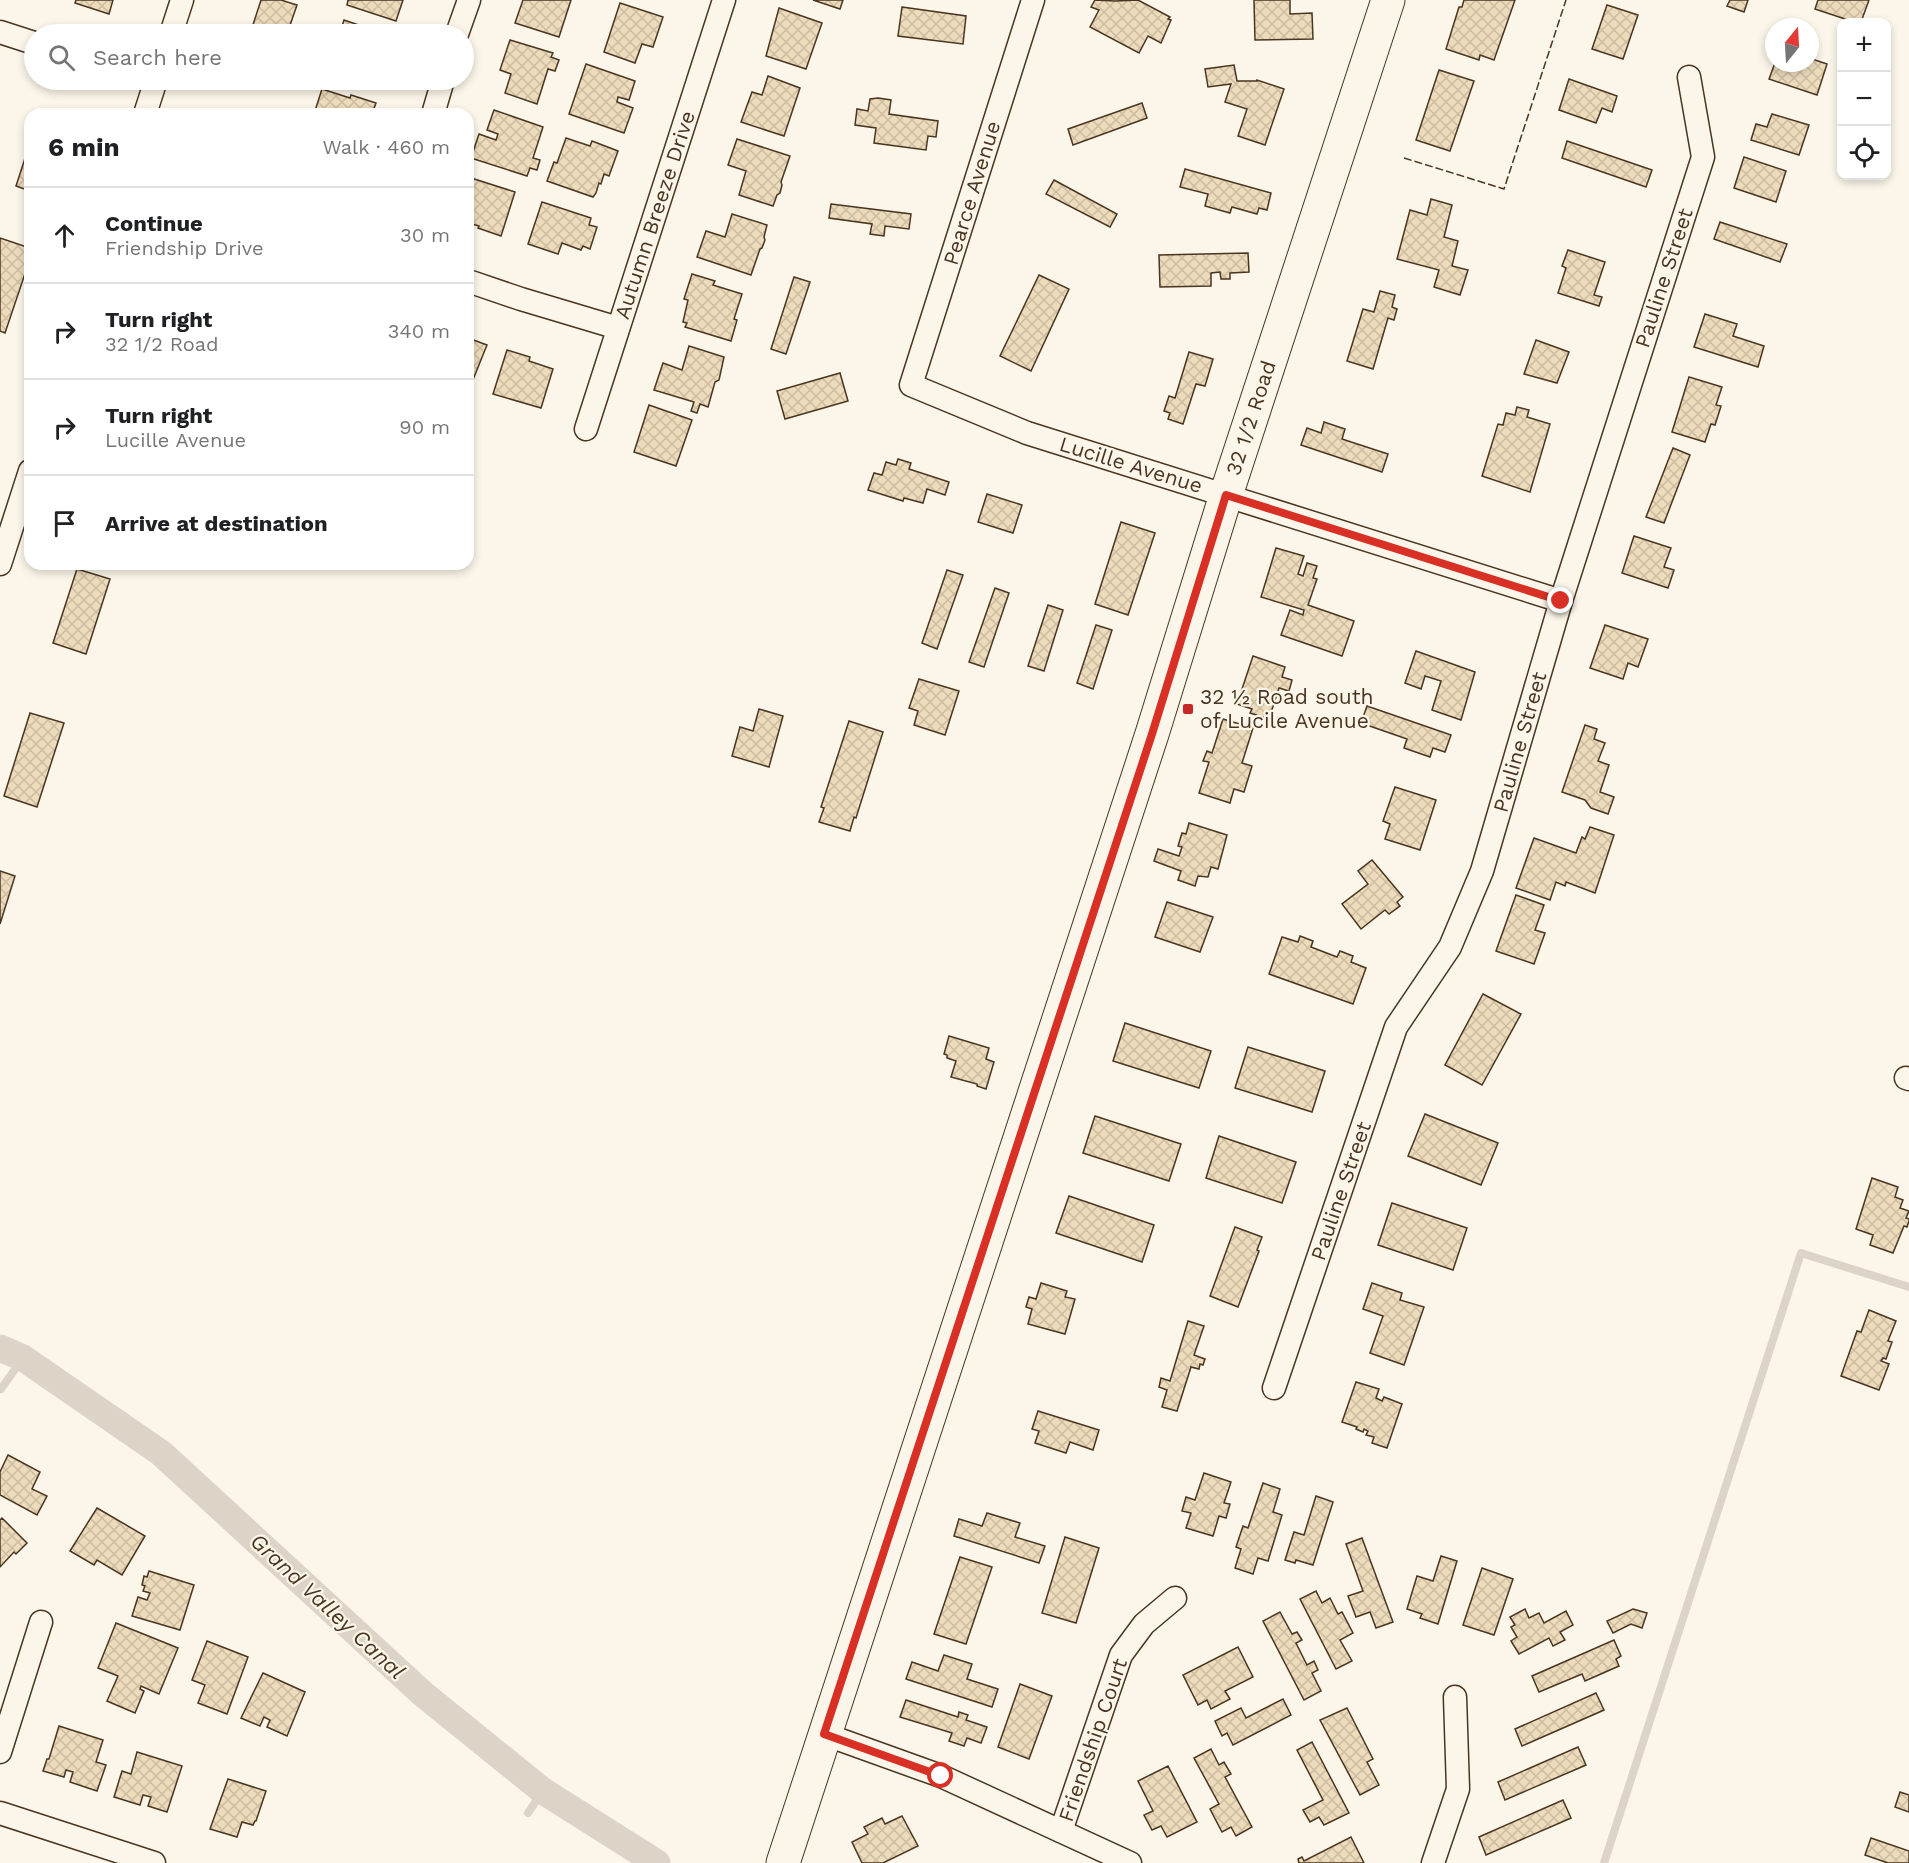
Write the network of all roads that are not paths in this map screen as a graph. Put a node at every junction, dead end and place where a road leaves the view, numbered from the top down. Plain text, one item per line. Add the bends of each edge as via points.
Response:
1 (182, 0) edge
2 (469, 0) edge
3 (724, 0) edge
4 (1033, 0) edge
5 (1388, 0) edge
6 (174, 24) edge
7 (461, 24) edge
8 (0, 32) edge
9 (24, 40) edge
10 (1689, 77) dead end
11 (150, 90) edge
12 (440, 90) edge
13 (146, 108) edge
14 (435, 108) edge
15 (474, 283) edge
16 (618, 328) junction
17 (911, 385) joint
18 (586, 429) dead end
19 (24, 494) edge
20 (1226, 495) junction
21 (0, 564) edge
22 (1561, 601) junction
23 (1274, 1388) dead end
24 (1175, 1598) dead end
25 (42, 1622) dead end
26 (1455, 1697) dead end
27 (824, 1734) junction
28 (0, 1752) edge
29 (0, 1813) edge
30 (1061, 1831) junction
31 (154, 1863) edge
32 (783, 1863) edge
33 (1130, 1863) edge
34 (1433, 1863) edge

1 - 6 street
2 - 7 street
3 - 16 street, Autumn Breeze Drive
4 - 17 street, Pearce Avenue
5 - 20 street, 32 1/2 Road
8 - 9 street
10 - 22 street, Pauline Street via 1703,157
11 - 13 street
12 - 14 street
15 - 16 street
16 - 18 street, Autumn Breeze Drive
17 - 20 street, Lucille Avenue via 1027,433
19 - 21 street
20 - 22 street, Lucille Avenue
20 - 27 street, 32 1/2 Road via 1152,734
22 - 23 street, Pauline Street via 1482,871 1450,947 1396,1027
24 - 30 street, Friendship Court via 1144,1624 1121,1655
25 - 28 street
26 - 34 street via 1458,1789
27 - 30 street via 941,1776
27 - 32 street, 32 1/2 Road
29 - 31 street
30 - 33 street

